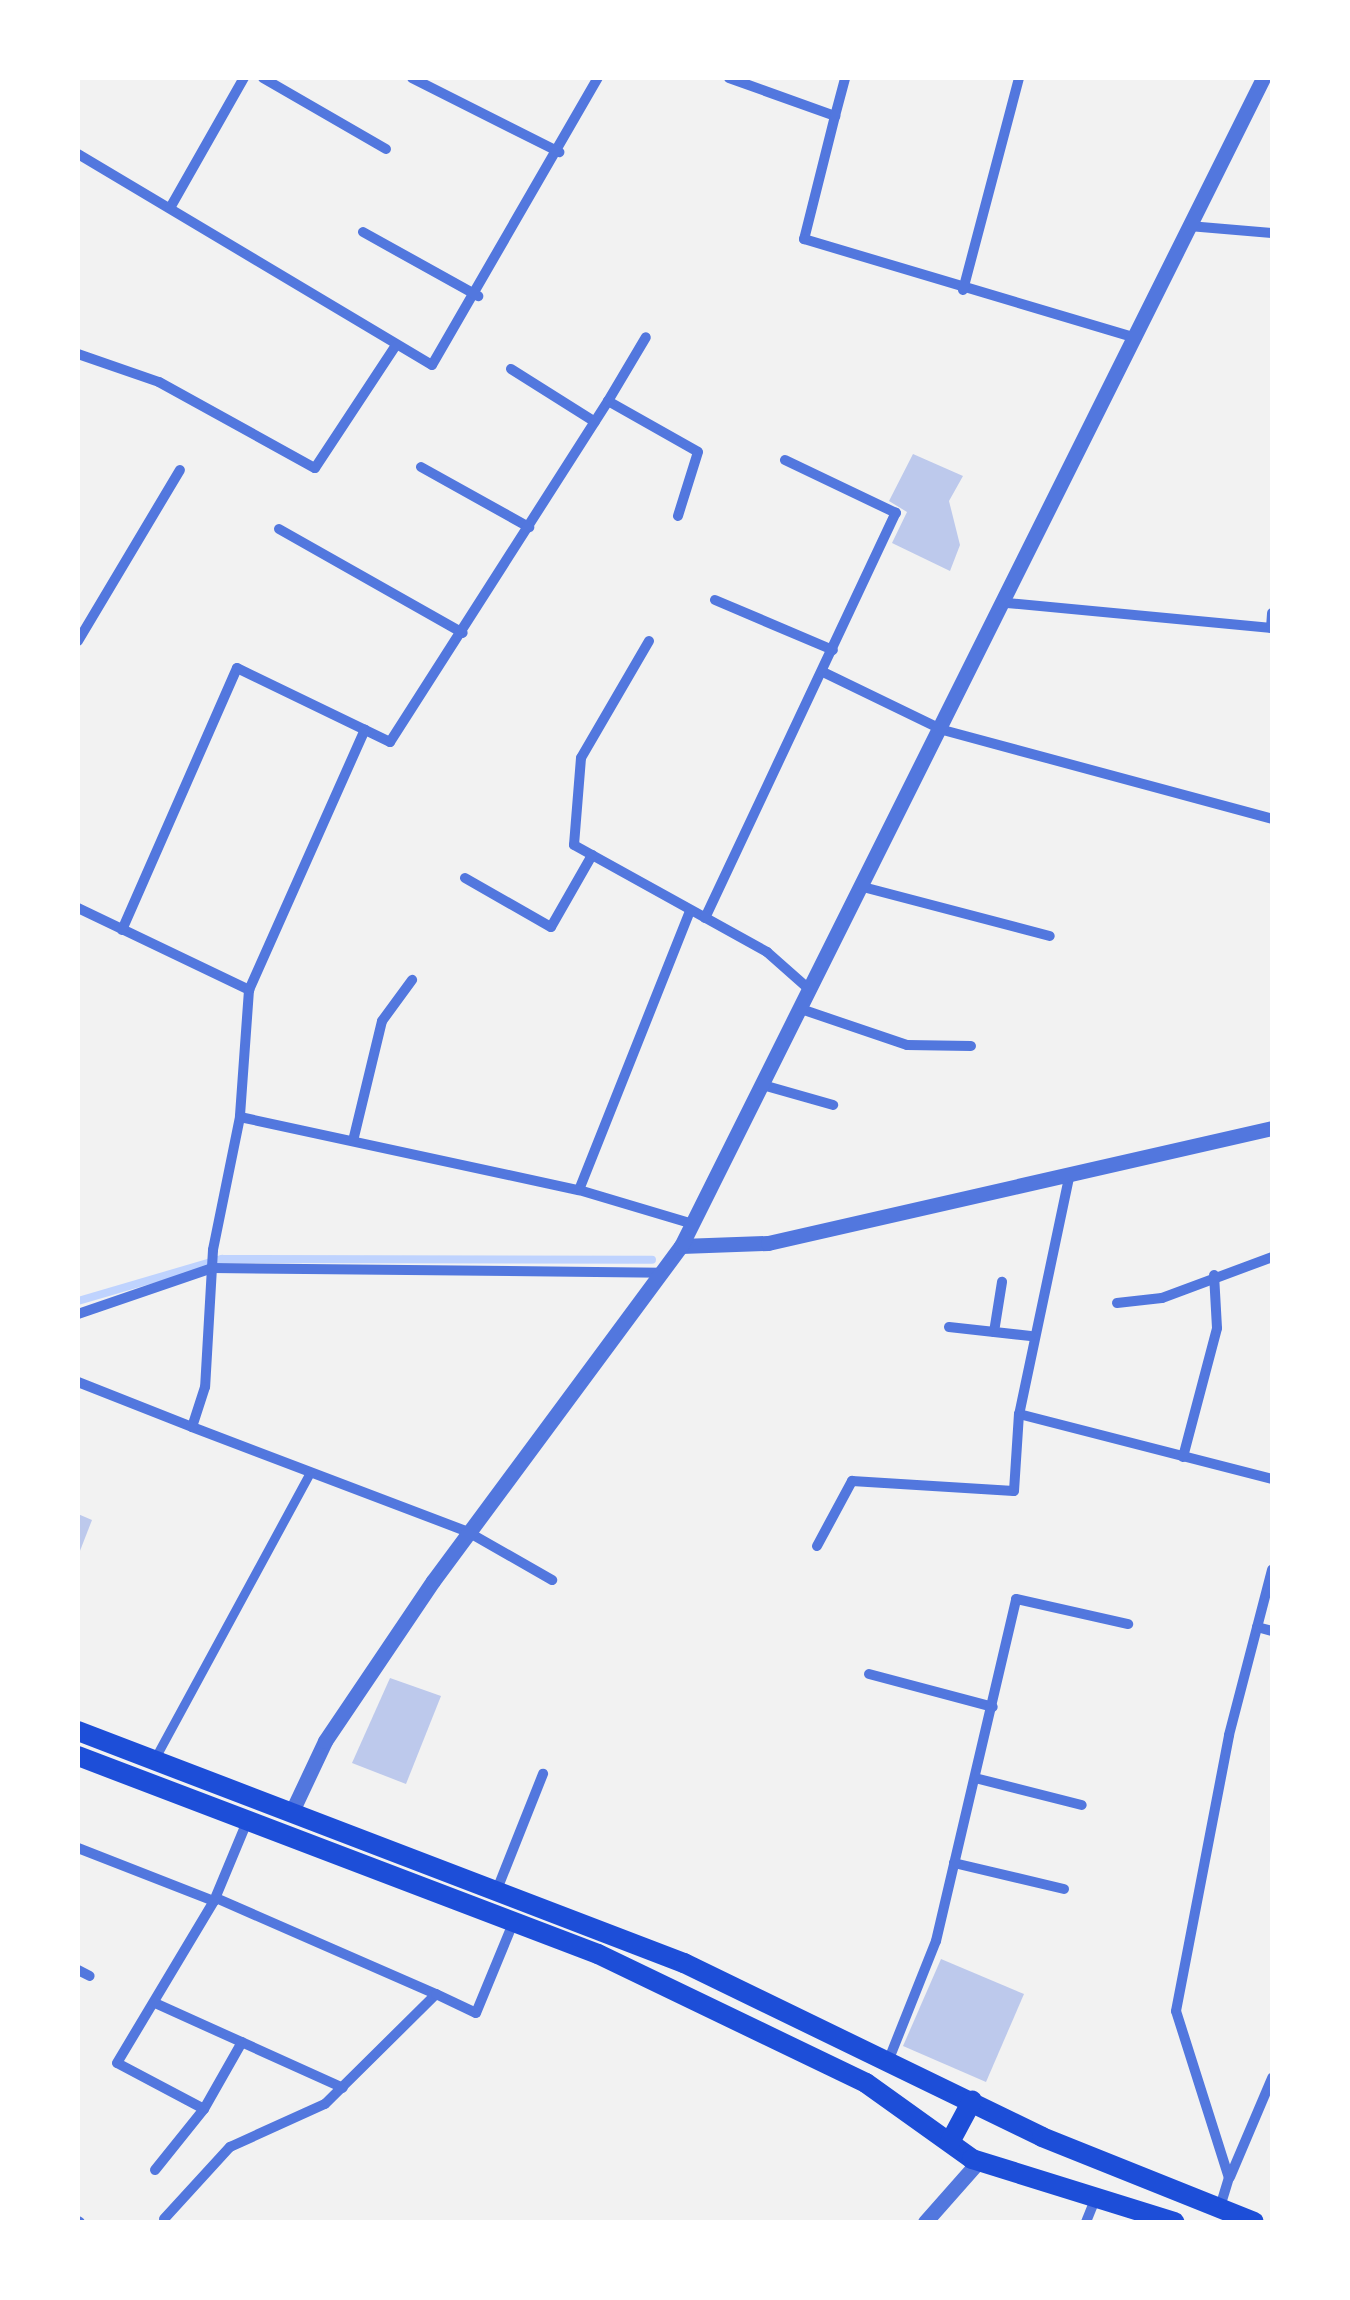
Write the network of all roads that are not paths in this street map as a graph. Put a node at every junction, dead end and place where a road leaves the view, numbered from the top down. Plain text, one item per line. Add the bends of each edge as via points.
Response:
1 (244, 78) edge
2 (262, 78) edge
3 (412, 78) edge
4 (598, 78) edge
5 (729, 78) edge
6 (845, 78) edge
7 (1019, 78) edge
8 (1263, 78) edge
9 (835, 116) junction
10 (386, 149) dead end
11 (559, 152) junction
12 (78, 154) edge
13 (170, 208) junction
14 (1189, 226) junction
15 (363, 232) dead end
16 (1272, 233) edge
17 (964, 290) junction
18 (478, 296) junction
19 (646, 338) dead end
20 (1137, 338) junction
21 (396, 346) junction
22 (78, 354) edge
23 (511, 369) dead end
24 (608, 401) junction
25 (596, 422) junction
26 (785, 460) dead end
27 (421, 467) dead end
28 (180, 470) dead end
29 (678, 516) dead end
30 (530, 527) junction
31 (279, 529) dead end
32 (715, 600) dead end
33 (1007, 603) junction
34 (1272, 613) edge
35 (1272, 628) edge
36 (463, 633) junction
37 (78, 641) edge
38 (649, 641) dead end
39 (833, 650) junction
40 (822, 672) junction
41 (364, 730) junction
42 (944, 730) junction
43 (1272, 819) edge
44 (592, 855) junction
45 (466, 878) dead end
46 (863, 887) junction
47 (78, 908) edge
48 (690, 911) junction
49 (706, 918) junction
50 (122, 930) junction
51 (1050, 936) dead end
52 (412, 980) dead end
53 (249, 990) junction
54 (810, 990) junction
55 (801, 1008) junction
56 (971, 1046) dead end
57 (763, 1084) junction
58 (833, 1105) dead end
59 (240, 1117) junction
60 (1272, 1128) edge
61 (353, 1141) junction
62 (1070, 1172) junction
63 (579, 1190) junction
64 (693, 1224) junction
65 (681, 1246) junction
66 (1272, 1258) edge
67 (212, 1268) junction
68 (662, 1272) junction
69 (1214, 1275) junction
70 (1002, 1282) dead end
71 (1117, 1303) dead end
72 (78, 1314) edge
73 (950, 1327) dead end
74 (994, 1332) junction
75 (1031, 1336) junction
76 (78, 1382) edge
77 (1019, 1414) junction
78 (192, 1427) junction
79 (1183, 1457) junction
80 (310, 1473) junction
81 (1272, 1479) edge
82 (468, 1532) junction
83 (816, 1546) dead end
84 (1272, 1570) edge
85 (552, 1580) dead end
86 (1128, 1624) dead end
87 (1257, 1628) junction
88 (1272, 1631) edge
89 (869, 1674) dead end
90 (993, 1707) junction
91 (78, 1730) edge
92 (78, 1756) edge
93 (155, 1758) junction
94 (544, 1774) dead end
95 (975, 1778) junction
96 (1082, 1805) dead end
97 (294, 1807) junction
98 (249, 1816) junction
99 (286, 1830) junction
100 (78, 1848) edge
101 (954, 1863) junction
102 (498, 1887) junction
103 (1064, 1889) dead end
104 (215, 1900) junction
105 (514, 1921) junction
106 (78, 1970) edge
107 (90, 1976) dead end
108 (436, 1994) junction
109 (155, 2003) junction
110 (242, 2042) junction
111 (889, 2058) junction
112 (1272, 2078) edge
113 (343, 2088) junction
114 (972, 2101) junction
115 (204, 2109) junction
116 (1042, 2137) junction
117 (950, 2142) junction
118 (978, 2162) junction
119 (155, 2170) dead end
120 (1026, 2171) junction
121 (1229, 2178) junction
122 (1098, 2192) junction
123 (1216, 2215) edge
124 (164, 2219) dead end
125 (925, 2222) edge
126 (1086, 2222) edge
127 (1174, 2222) edge
128 (1254, 2222) edge

1 - 13 street
2 - 10 street
3 - 11 street
4 - 11 street
5 - 9 street
6 - 9 street
7 - 17 street
8 - 14 street
9 - 17 street via 804,239
11 - 18 street
12 - 13 street
13 - 21 street
14 - 16 street
14 - 20 street
15 - 18 street
17 - 20 street
18 - 21 street via 432,365
19 - 24 street
20 - 33 street
21 - 22 street via 315,468 159,382
23 - 25 street
24 - 25 street
24 - 29 street via 698,452
25 - 30 street
26 - 39 street via 896,512
27 - 30 street
28 - 37 street
30 - 36 street
31 - 36 street
32 - 39 street
33 - 35 street
33 - 42 street
34 - 35 street
36 - 41 street via 390,742
38 - 44 street via 581,758 574,845
39 - 40 street
40 - 42 street
40 - 49 street
41 - 50 street via 237,668
41 - 53 street
42 - 43 street
42 - 46 street
44 - 45 street via 551,927
44 - 48 street
46 - 51 street
46 - 54 street
47 - 50 street
48 - 49 street
48 - 63 street
49 - 54 street
50 - 53 street
52 - 61 street via 382,1021
53 - 59 street
54 - 55 street
55 - 56 street via 907,1044
55 - 57 street
57 - 58 street
57 - 64 street
59 - 61 street
59 - 67 street
60 - 62 street
61 - 63 street
62 - 65 street via 768,1243
62 - 75 street via 1054,1272
63 - 64 street
64 - 65 street
65 - 68 street
66 - 69 street
67 - 68 street
67 - 72 street
67 - 78 street via 206,1387
68 - 82 street
69 - 71 street via 1162,1298
69 - 79 street via 1217,1328
70 - 74 street
73 - 74 street
74 - 75 street
75 - 77 street
76 - 78 street
77 - 79 street
77 - 83 street via 1014,1491 852,1481
78 - 80 street
79 - 81 street
80 - 82 street
80 - 93 street
82 - 85 street
82 - 97 street via 325,1741
84 - 87 street
86 - 90 street via 1016,1598
87 - 88 street
87 - 121 street via 1176,2011
89 - 90 street
90 - 95 street
91 - 93 main road
92 - 98 main road
93 - 97 main road
94 - 102 street
95 - 96 street
95 - 101 street
97 - 99 main road
97 - 102 main road
98 - 99 main road
98 - 104 street
99 - 105 main road
100 - 104 street
101 - 103 street
101 - 111 street via 936,1941
102 - 111 main road
104 - 108 street
104 - 109 street
105 - 108 street via 476,2013
105 - 117 main road via 792,2042
106 - 107 street
108 - 113 street
109 - 110 street
109 - 115 street via 117,2063
110 - 113 street
110 - 115 street
111 - 114 main road
112 - 121 street
113 - 124 street via 230,2148
114 - 116 main road
114 - 117 main road
115 - 119 street
116 - 120 main road
116 - 123 main road
117 - 118 main road
118 - 120 main road
118 - 125 street
120 - 122 main road
121 - 123 street
122 - 126 street
122 - 127 main road
123 - 128 main road

